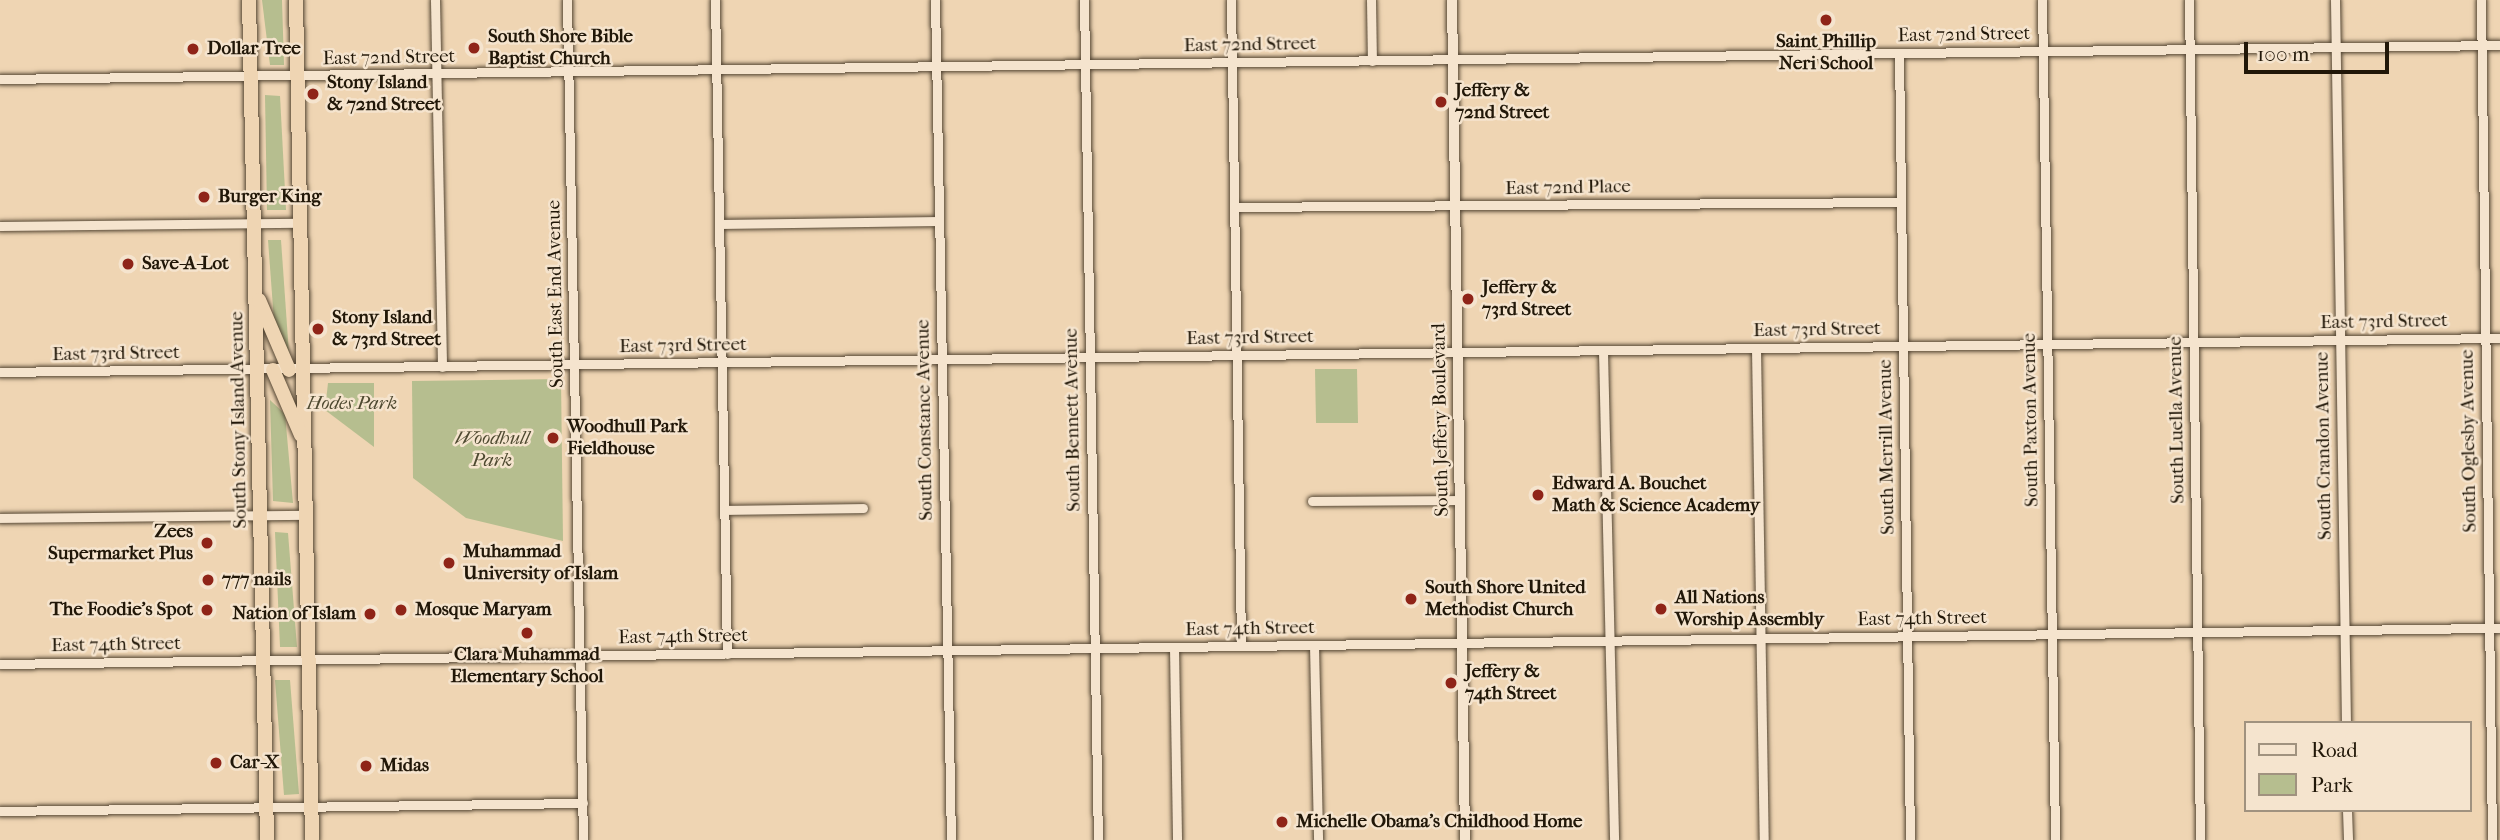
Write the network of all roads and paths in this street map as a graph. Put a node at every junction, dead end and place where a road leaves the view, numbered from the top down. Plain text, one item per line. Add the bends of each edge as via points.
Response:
1 (249, 0) edge
2 (296, 0) edge
3 (435, 0) edge
4 (567, 0) edge
5 (715, 0) edge
6 (935, 0) edge
7 (1084, 0) edge
8 (1231, 0) edge
9 (1371, 0) edge
10 (1452, 0) edge
11 (2042, 0) edge
12 (2189, 0) edge
13 (2335, 0) edge
14 (2481, 0) edge
15 (2482, 45) junction
16 (2500, 45) edge
17 (2335, 47) junction
18 (2189, 49) junction
19 (2043, 51) junction
20 (1899, 53) junction
21 (1453, 60) junction
22 (1372, 61) junction
23 (1232, 63) junction
24 (1085, 65) junction
25 (937, 67) junction
26 (716, 70) junction
27 (569, 72) junction
28 (436, 74) junction
29 (298, 76) junction
30 (251, 77) junction
31 (0, 79) edge
32 (1901, 202) junction
33 (1455, 205) junction
34 (1235, 207) junction
35 (939, 221) junction
36 (254, 223) junction
37 (300, 223) junction
38 (719, 224) junction
39 (0, 226) edge
40 (255, 293) junction
41 (2486, 338) junction
42 (2500, 338) edge
43 (2340, 340) junction
44 (2193, 342) junction
45 (2047, 344) junction
46 (1903, 346) junction
47 (1756, 348) junction
48 (1602, 351) junction
49 (1458, 353) junction
50 (1238, 356) junction
51 (1090, 358) junction
52 (942, 360) junction
53 (722, 363) junction
54 (574, 366) junction
55 (442, 368) junction
56 (257, 370) junction
57 (273, 370) junction
58 (296, 370) junction
59 (0, 372) edge
60 (304, 442) junction
61 (1460, 500) junction
62 (1312, 501) dead end
63 (863, 508) dead end
64 (725, 510) junction
65 (306, 515) junction
66 (260, 516) junction
67 (0, 518) edge
68 (2489, 628) junction
69 (2500, 628) edge
70 (2344, 630) junction
71 (2197, 632) junction
72 (2052, 635) junction
73 (1907, 637) junction
74 (1760, 639) junction
75 (1612, 641) junction
76 (1462, 643) junction
77 (1314, 645) junction
78 (1241, 646) junction
79 (1174, 647) junction
80 (1094, 649) junction
81 (947, 651) junction
82 (727, 654) junction
83 (580, 656) junction
84 (308, 660) junction
85 (263, 661) junction
86 (0, 664) edge
87 (2346, 721) edge
88 (583, 803) junction
89 (267, 807) junction
90 (312, 807) junction
91 (0, 811) edge
92 (2347, 812) edge
93 (267, 840) edge
94 (312, 840) edge
95 (583, 840) edge
96 (951, 840) edge
97 (1098, 840) edge
98 (1177, 840) edge
99 (1318, 840) edge
100 (1465, 840) edge
101 (1614, 840) edge
102 (1764, 840) edge
103 (1910, 840) edge
104 (2055, 840) edge
105 (2200, 840) edge
106 (2347, 840) edge
107 (2492, 840) edge

1 - 30 highway, South Stony Island Avenue
2 - 29 highway
3 - 28 street
4 - 27 street, South East End Avenue
5 - 26 street
6 - 25 street, South Constance Avenue
7 - 24 street, South Bennett Avenue
8 - 23 street
9 - 22 street
10 - 21 street, South Jeffery Boulevard
11 - 19 street, South Paxton Avenue
12 - 18 street, South Luella Avenue
13 - 17 street, South Crandon Avenue
14 - 15 street, South Oglesby Avenue
15 - 16 street, East 72nd Street
15 - 17 street, East 72nd Street
15 - 41 street, South Oglesby Avenue
17 - 18 street, East 72nd Street
17 - 43 street, South Crandon Avenue
18 - 19 street, East 72nd Street
18 - 44 street, South Luella Avenue
19 - 20 street, East 72nd Street
19 - 45 street, South Paxton Avenue
20 - 21 street, East 72nd Street
20 - 32 street, South Merrill Avenue
21 - 22 street, East 72nd Street
21 - 33 street, South Jeffery Boulevard
22 - 23 street, East 72nd Street
23 - 24 street, East 72nd Street
23 - 34 street
24 - 25 street, East 72nd Street
24 - 51 street, South Bennett Avenue
25 - 26 street, East 72nd Street
25 - 35 street, South Constance Avenue
26 - 27 street, East 72nd Street
26 - 38 street
27 - 28 street, East 72nd Street
27 - 54 street, South East End Avenue
28 - 29 street, East 72nd Street
28 - 55 street
29 - 30 street, East 72nd Street
29 - 37 highway
30 - 31 street, East 72nd Street
30 - 36 highway, South Stony Island Avenue
32 - 33 street, East 72nd Place
32 - 46 street, South Merrill Avenue
33 - 34 street, East 72nd Place
33 - 49 street, South Jeffery Boulevard
34 - 50 street
35 - 38 street
35 - 52 street, South Constance Avenue
36 - 37 street
36 - 39 street
36 - 40 highway, South Stony Island Avenue
37 - 58 highway
38 - 53 street
40 - 56 highway, South Stony Island Avenue
40 - 58 highway
41 - 42 street, East 73rd Street
41 - 43 street, East 73rd Street
41 - 68 street, South Oglesby Avenue
43 - 44 street, East 73rd Street
43 - 70 street, South Crandon Avenue
44 - 45 street, East 73rd Street
44 - 71 street, South Luella Avenue
45 - 46 street, East 73rd Street
45 - 72 street, South Paxton Avenue
46 - 47 street, East 73rd Street
46 - 73 street, South Merrill Avenue
47 - 48 street, East 73rd Street
47 - 74 street
48 - 49 street, East 73rd Street
48 - 75 street
49 - 50 street, East 73rd Street
49 - 61 street, South Jeffery Boulevard
50 - 51 street, East 73rd Street
50 - 78 street
51 - 52 street, East 73rd Street
51 - 80 street, South Bennett Avenue
52 - 53 street, East 73rd Street
52 - 81 street, South Constance Avenue
53 - 54 street, East 73rd Street
53 - 64 street
54 - 55 street, East 73rd Street
54 - 83 street, South East End Avenue
55 - 58 street, East 73rd Street
56 - 57 street, East 73rd Street
56 - 59 street, East 73rd Street
56 - 66 highway, South Stony Island Avenue
57 - 58 street, East 73rd Street
57 - 60 highway
58 - 60 highway
60 - 65 highway
61 - 62 street
61 - 76 street, South Jeffery Boulevard
63 - 64 street
64 - 82 street
65 - 66 street
65 - 84 highway
66 - 67 street
66 - 85 highway, South Stony Island Avenue
68 - 69 street, East 74th Street
68 - 70 street, East 74th Street
68 - 107 street, South Oglesby Avenue
70 - 71 street, East 74th Street
70 - 87 street, South Crandon Avenue
71 - 72 street, East 74th Street
71 - 105 street, South Luella Avenue
72 - 73 street, East 74th Street
72 - 104 street, South Paxton Avenue
73 - 74 street, East 74th Street
73 - 103 street, South Merrill Avenue
74 - 75 street, East 74th Street
74 - 102 street
75 - 76 street, East 74th Street
75 - 101 street
76 - 77 street, East 74th Street
76 - 100 street, South Jeffery Boulevard
77 - 78 street, East 74th Street
77 - 99 street
78 - 79 street, East 74th Street
79 - 80 street, East 74th Street
79 - 98 street
80 - 81 street, East 74th Street
80 - 97 street, South Bennett Avenue
81 - 82 street, East 74th Street
81 - 96 street, South Constance Avenue
82 - 83 street, East 74th Street
83 - 84 street, East 74th Street
83 - 88 street, South East End Avenue
84 - 85 street, East 74th Street
84 - 90 highway
85 - 86 street, East 74th Street
85 - 89 highway, South Stony Island Avenue
88 - 90 street
88 - 95 street, South East End Avenue
89 - 90 street
89 - 91 street
89 - 93 highway, South Stony Island Avenue
90 - 94 highway
92 - 106 street

